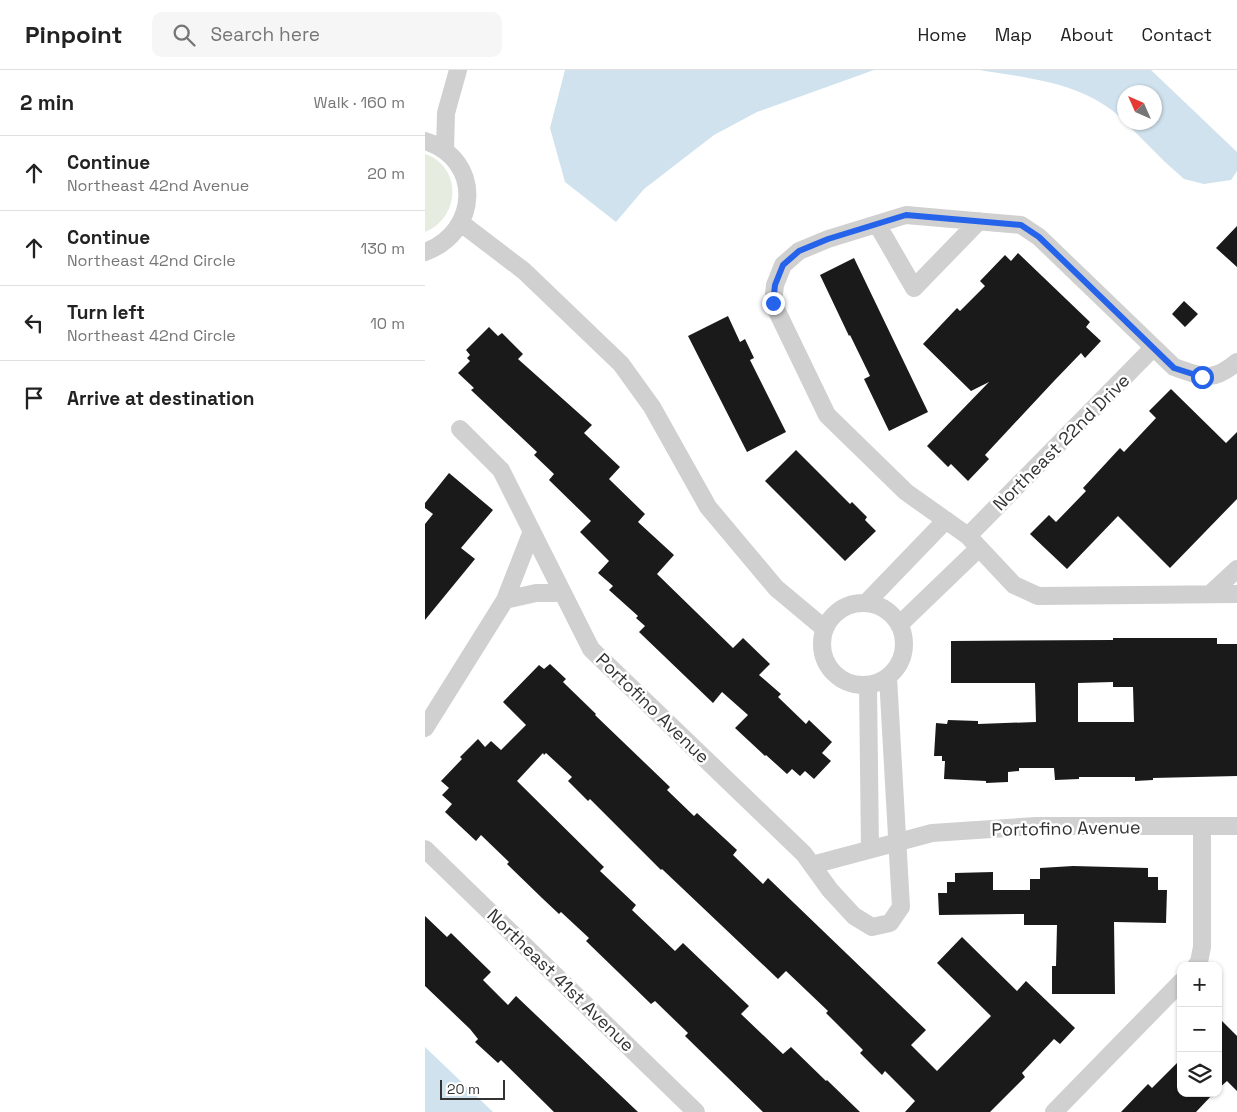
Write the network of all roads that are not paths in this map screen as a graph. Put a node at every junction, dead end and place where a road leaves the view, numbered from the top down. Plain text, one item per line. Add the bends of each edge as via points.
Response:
1 (458, 70) edge
2 (425, 141) edge
3 (445, 150) junction
4 (979, 221) junction
5 (461, 223) junction
6 (877, 224) junction
7 (425, 252) edge
8 (1153, 348) junction
9 (1237, 362) edge
10 (460, 429) dead end
11 (946, 520) junction
12 (532, 531) junction
13 (974, 542) junction
14 (1237, 569) edge
15 (563, 593) junction
16 (1210, 594) junction
17 (1237, 594) edge
18 (505, 600) junction
19 (866, 604) junction
20 (899, 625) junction
21 (825, 629) junction
22 (888, 676) junction
23 (868, 685) junction
24 (425, 728) edge
25 (1202, 826) junction
26 (1237, 826) edge
27 (897, 842) junction
28 (425, 849) edge
29 (870, 849) junction
30 (812, 865) junction
31 (1199, 962) edge
32 (1177, 986) edge
33 (696, 1112) edge
34 (1054, 1112) edge

1 - 3 street via 446,112
2 - 3 street
3 - 5 street via 459,165 467,184 467,204
4 - 6 street via 906,215
4 - 6 street via 914,288
4 - 8 street via 1021,225 1039,237
5 - 7 street via 446,242
5 - 21 street via 524,271 621,364 652,407 708,507 776,588
6 - 11 street via 799,251 783,265 775,285 773,303 827,415 906,492
8 - 9 street via 1174,368 1202,377 1224,373
8 - 13 street, Northeast 22nd Drive
10 - 12 street, Portofino Avenue via 501,470
11 - 13 street
11 - 19 street
12 - 15 street, Portofino Avenue
12 - 18 street
13 - 16 street via 1014,585 1038,596
13 - 20 street, Northeast 22nd Drive
14 - 16 street
15 - 18 street via 536,593
15 - 30 street, Portofino Avenue via 591,649
16 - 17 street
18 - 24 street
19 - 20 street via 891,614
19 - 21 street via 853,604 842,610
20 - 22 street via 903,653
21 - 23 street via 823,653 834,674 855,685
22 - 23 street
22 - 27 street
23 - 29 street
25 - 26 street, Portofino Avenue
25 - 27 street, Portofino Avenue via 1036,826 932,833
25 - 31 street via 1202,946
27 - 29 street, Portofino Avenue
27 - 30 street, Portofino Avenue via 901,907 890,923 872,927 854,916
28 - 33 street, Northeast 41st Avenue
29 - 30 street, Portofino Avenue
32 - 34 street

